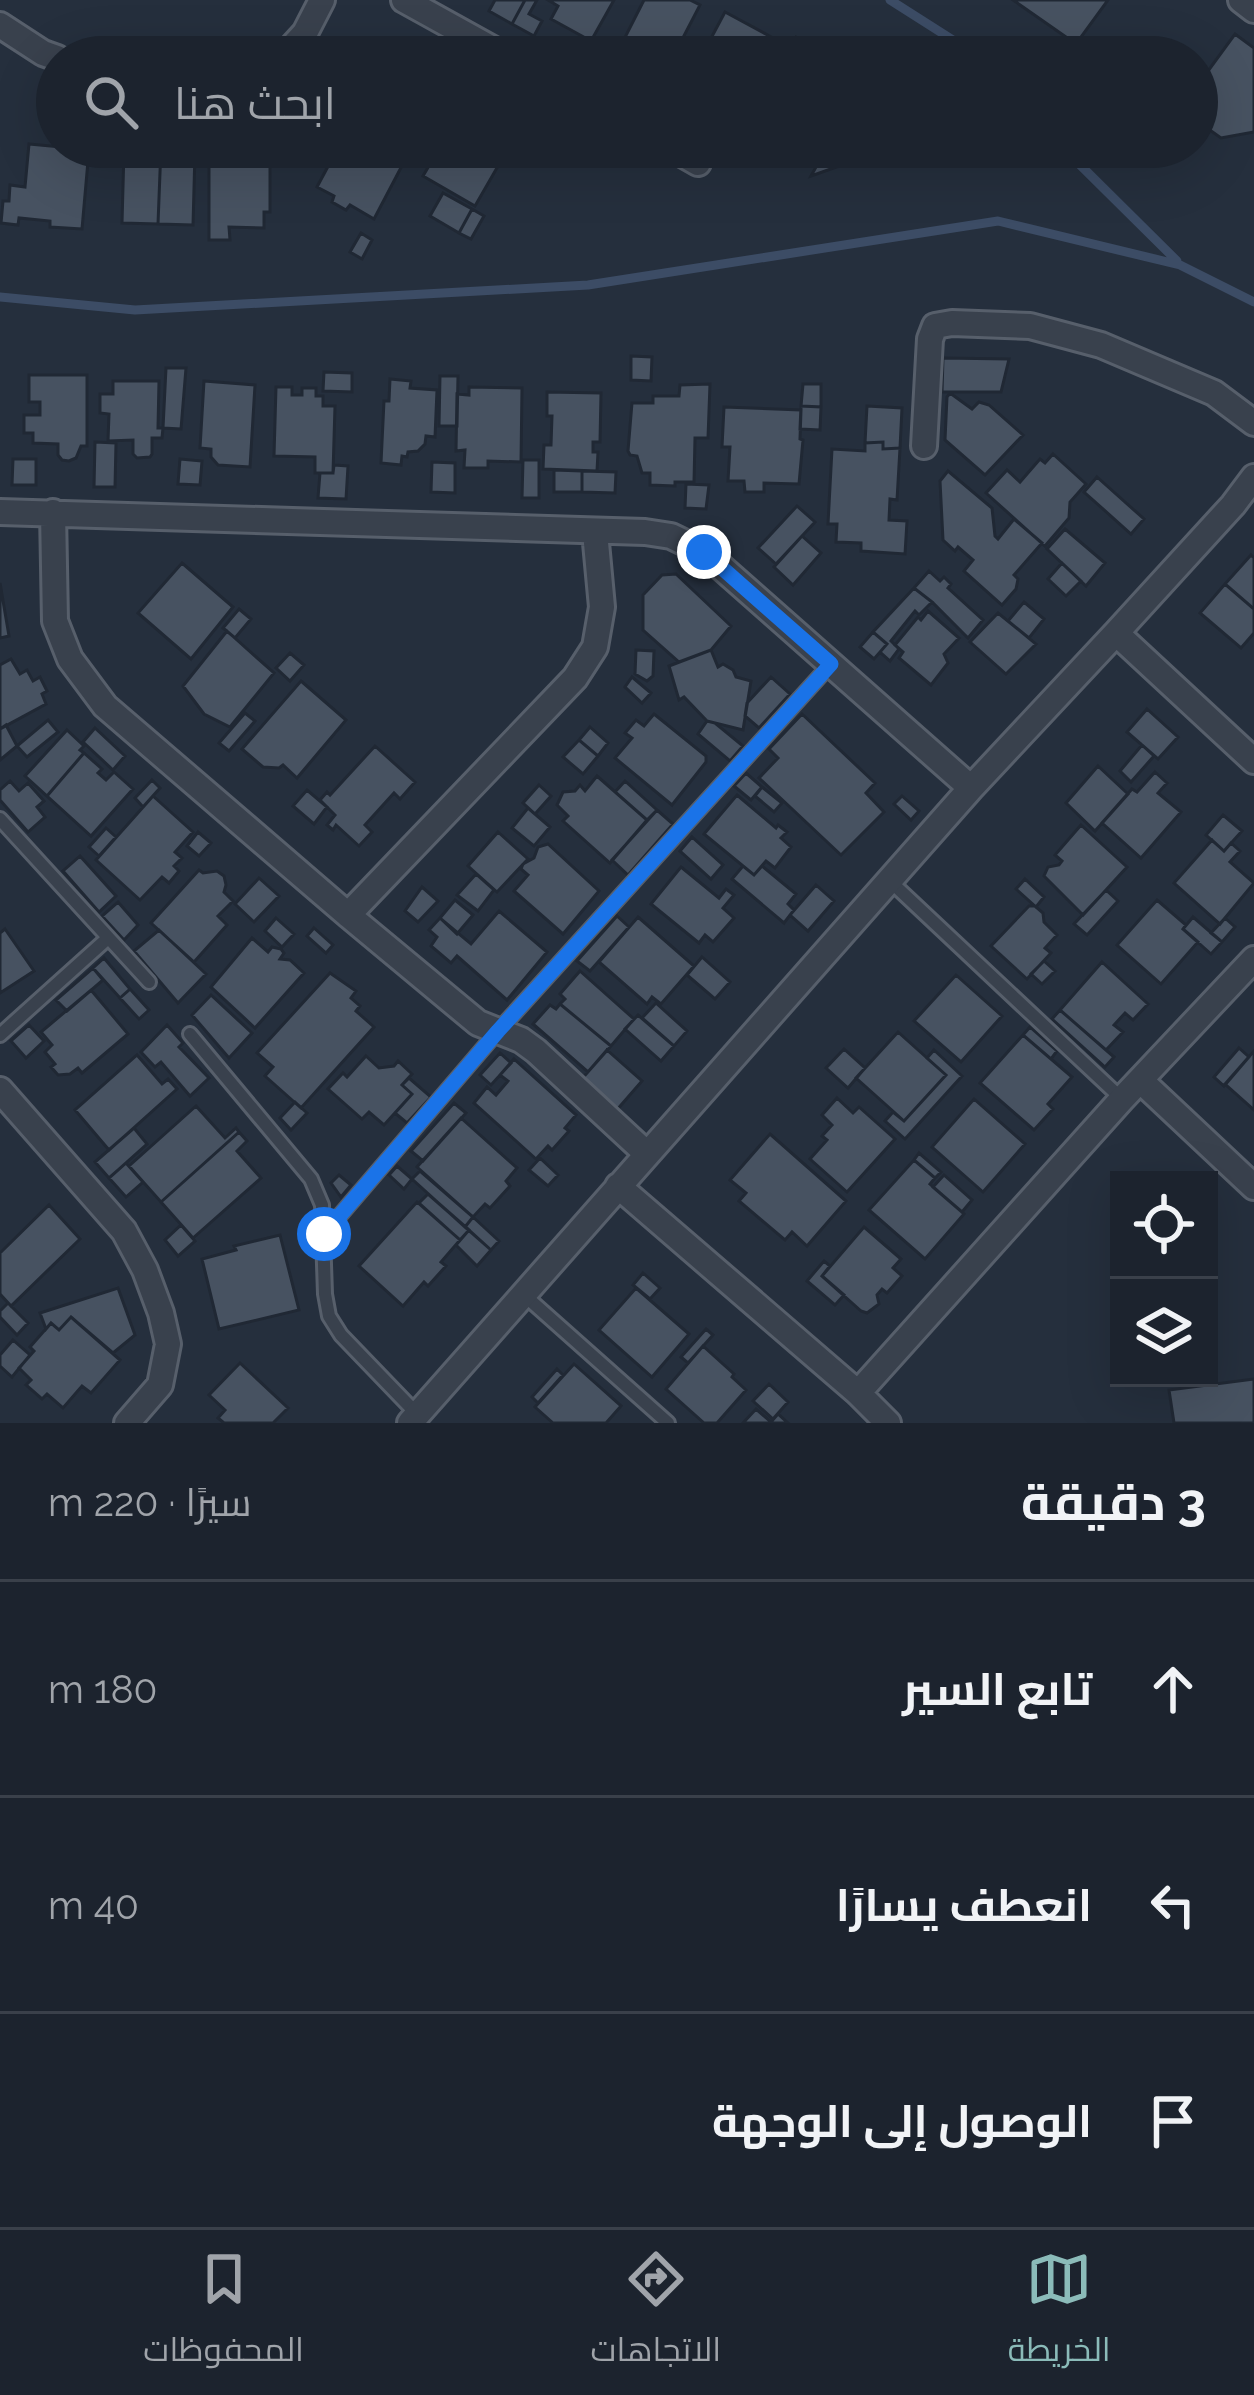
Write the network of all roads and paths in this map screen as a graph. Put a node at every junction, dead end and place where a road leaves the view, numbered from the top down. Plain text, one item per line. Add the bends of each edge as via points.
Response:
1 (322, 0) edge
2 (404, 0) edge
3 (1241, 0) edge
4 (1254, 10) edge
5 (0, 25) edge
6 (302, 36) edge
7 (469, 36) edge
8 (36, 48) edge
9 (1254, 423) edge
10 (924, 446) dead end
11 (1254, 477) edge
12 (0, 512) edge
13 (53, 512) junction
14 (595, 532) junction
15 (1117, 633) junction
16 (831, 664) junction
17 (1254, 761) edge
18 (971, 788) junction
19 (0, 819) edge
20 (890, 880) junction
21 (348, 915) junction
22 (108, 938) junction
23 (1254, 959) edge
24 (149, 982) dead end
25 (498, 1031) junction
26 (190, 1034) dead end
27 (0, 1035) edge
28 (1140, 1080) junction
29 (0, 1090) edge
30 (1122, 1099) junction
31 (646, 1154) junction
32 (618, 1186) junction
33 (1254, 1187) edge
34 (324, 1234) junction
35 (523, 1294) junction
36 (858, 1393) junction
37 (418, 1420) edge
38 (127, 1423) edge
39 (668, 1423) edge
40 (888, 1423) edge

1 - 6 street
2 - 7 street
3 - 4 street
5 - 8 street
9 - 10 street via 1214,394 1101,344 1030,326 952,323 935,326 930,339
11 - 15 street
12 - 13 street
13 - 14 street
13 - 21 street via 55,621 70,659 105,706
14 - 16 street via 671,536 704,552
14 - 21 street via 602,607 595,647
15 - 17 street
15 - 18 street
16 - 18 street
16 - 25 lane
18 - 20 street
19 - 22 lane
20 - 30 lane
20 - 31 street
21 - 25 street
22 - 24 lane
22 - 27 lane
23 - 28 street
25 - 31 street via 536,1052
25 - 34 lane
26 - 34 lane via 311,1179
28 - 30 street
28 - 33 street
29 - 38 street via 124,1231 145,1270 168,1344 160,1385
30 - 36 street
31 - 32 street
32 - 35 street
32 - 36 street
34 - 37 lane via 329,1316
35 - 37 street
35 - 39 lane
36 - 40 street

